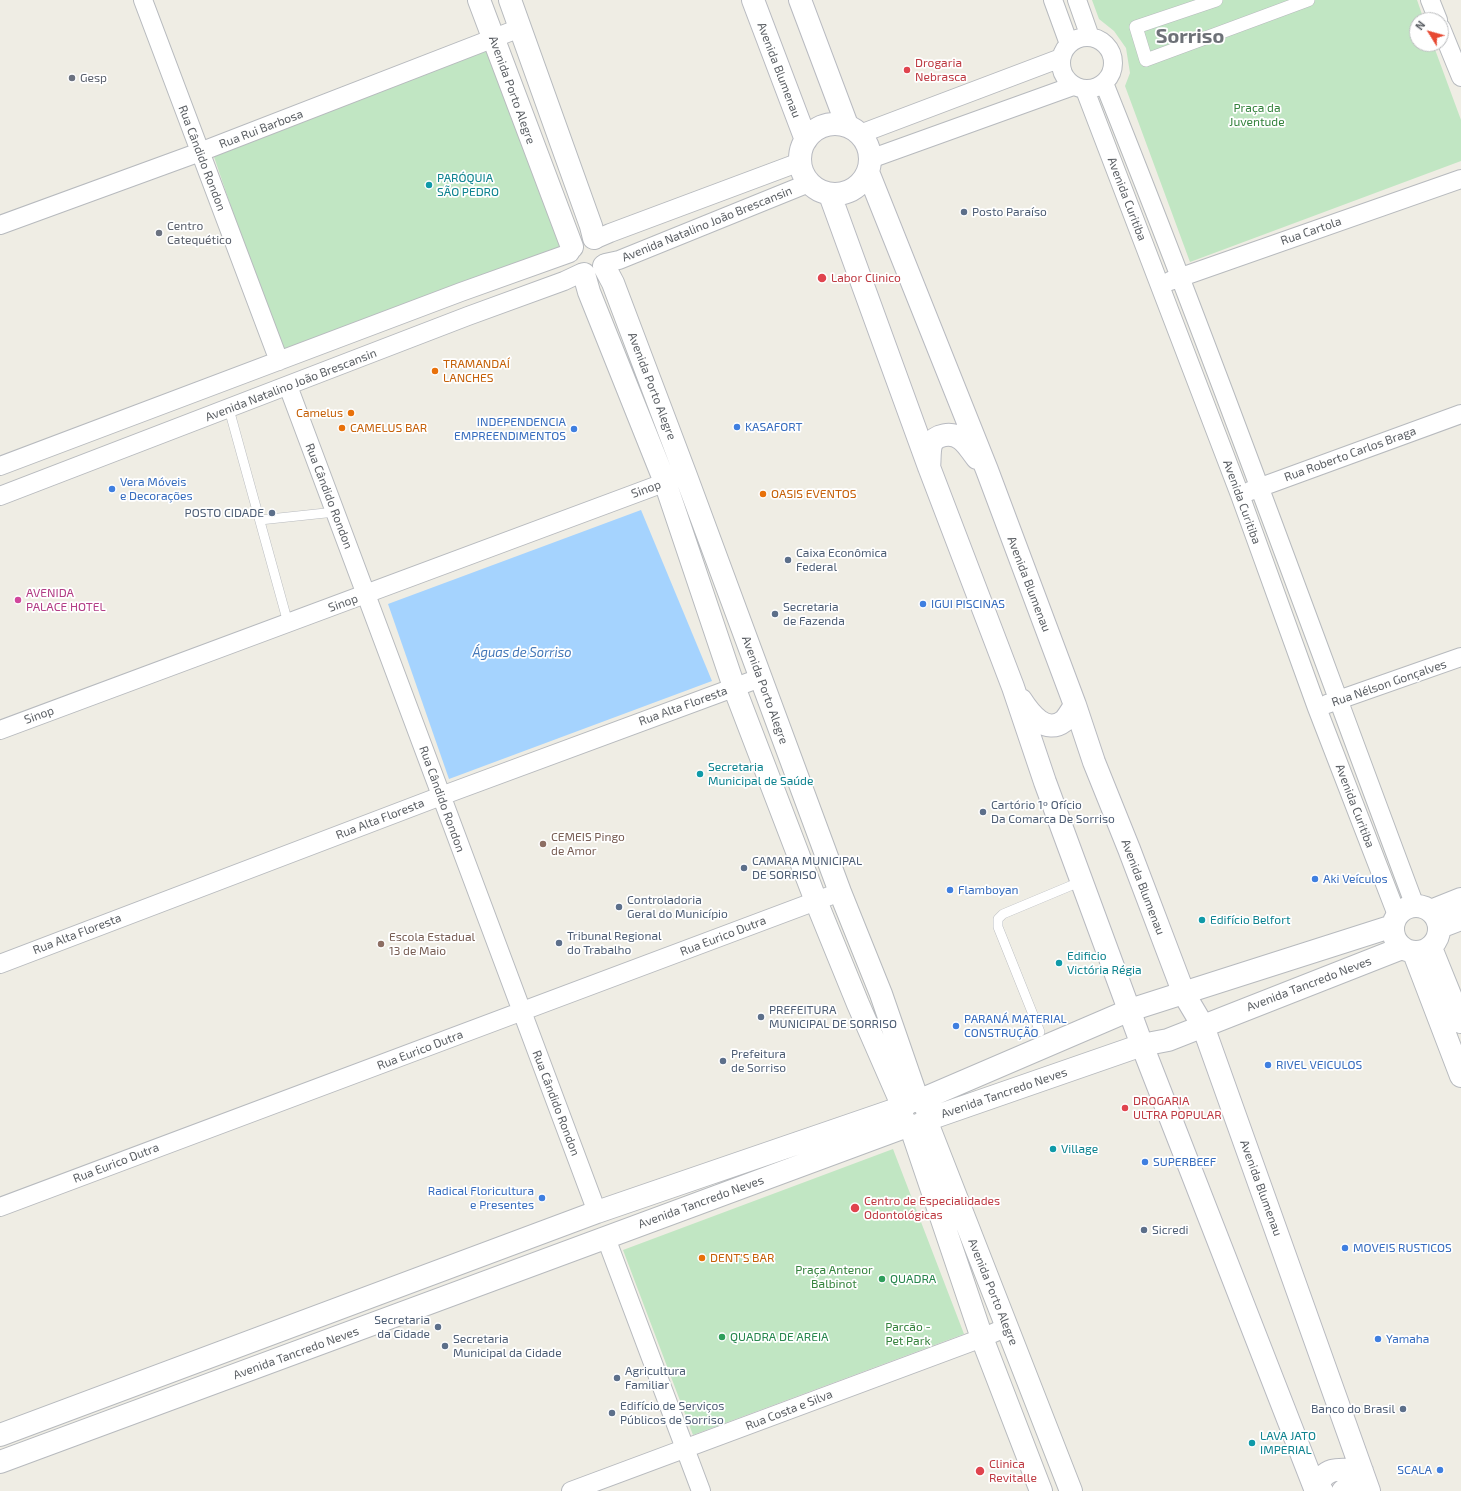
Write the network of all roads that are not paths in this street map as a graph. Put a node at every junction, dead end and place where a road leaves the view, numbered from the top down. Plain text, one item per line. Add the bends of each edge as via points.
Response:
1 (143, 0) edge
2 (479, 0) edge
3 (510, 0) edge
4 (753, 0) edge
5 (800, 0) edge
6 (1053, 0) edge
7 (1077, 0) edge
8 (1216, 0) edge
9 (1308, 0) edge
10 (1430, 0) edge
11 (1435, 12) edge
12 (520, 28) junction
13 (1090, 37) junction
14 (493, 38) junction
15 (1449, 48) edge
16 (1065, 51) junction
17 (1461, 77) edge
18 (1104, 83) junction
19 (1079, 88) junction
20 (853, 130) junction
21 (806, 140) junction
22 (200, 152) junction
23 (800, 162) junction
24 (869, 166) junction
25 (1461, 179) edge
26 (809, 183) junction
27 (830, 194) junction
28 (0, 225) edge
29 (595, 239) junction
30 (571, 250) junction
31 (604, 264) junction
32 (582, 274) junction
33 (1181, 277) junction
34 (1160, 285) junction
35 (279, 361) junction
36 (220, 383) junction
37 (288, 386) junction
38 (229, 409) junction
39 (1461, 414) edge
40 (0, 466) edge
41 (929, 468) junction
42 (987, 470) junction
43 (676, 479) junction
44 (1260, 487) junction
45 (1240, 495) junction
46 (0, 496) edge
47 (335, 512) junction
48 (260, 520) junction
49 (366, 594) junction
50 (288, 623) junction
51 (1461, 657) edge
52 (760, 678) junction
53 (734, 687) junction
54 (1013, 688) junction
55 (1338, 701) junction
56 (1075, 705) junction
57 (1317, 708) junction
58 (0, 730) edge
59 (441, 796) junction
60 (1082, 881) junction
61 (845, 890) junction
62 (1461, 899) edge
63 (816, 901) junction
64 (1415, 917) junction
65 (1461, 919) edge
66 (1416, 949) junction
67 (0, 964) edge
68 (881, 994) junction
69 (1184, 994) junction
70 (858, 1004) junction
71 (1130, 1010) junction
72 (522, 1012) junction
73 (1461, 1022) edge
74 (1203, 1026) junction
75 (1040, 1032) dead end
76 (1142, 1045) junction
77 (1461, 1076) edge
78 (914, 1113) junction
79 (0, 1207) edge
80 (597, 1212) junction
81 (606, 1238) junction
82 (1007, 1327) junction
83 (982, 1338) junction
84 (0, 1435) edge
85 (685, 1449) junction
86 (0, 1462) edge
87 (1366, 1481) edge
88 (1318, 1490) edge
89 (571, 1491) edge
90 (701, 1491) edge
91 (1041, 1491) edge
92 (1071, 1491) edge
93 (1343, 1491) edge

1 - 22 street, Rua Cândido Rondon
2 - 14 street, Avenida Porto Alegre
3 - 12 street
4 - 21 street, Avenida Blumenau
5 - 20 street
6 - 16 street
7 - 13 street
8 - 9 street via 1136,27 1146,60
10 - 11 street
12 - 14 street, Rua Rui Barbosa
12 - 29 street
13 - 16 street via 1081,37
13 - 18 street via 1099,39 1111,52 1112,70
14 - 22 street, Rua Rui Barbosa
14 - 30 street, Avenida Porto Alegre
15 - 17 street
16 - 19 street via 1061,71 1064,78
16 - 20 street
18 - 19 street via 1093,89
18 - 33 street, Avenida Curitiba
19 - 24 street
19 - 34 street, Avenida Curitiba
20 - 21 street via 835,124 825,126 814,131
20 - 24 street via 865,139 870,150
21 - 23 street via 801,150
22 - 28 street, Rua Rui Barbosa
22 - 35 street, Rua Cândido Rondon
23 - 26 street via 802,174
23 - 29 street, Avenida Natalino João Brescansin
24 - 27 street via 862,183 841,194
24 - 42 street, Avenida Blumenau
25 - 33 street, Rua Cartola
26 - 27 street via 818,191
26 - 31 street, Avenida Natalino João Brescansin
27 - 41 street
29 - 30 street via 580,239
29 - 31 street via 604,246
30 - 32 street via 570,263
30 - 35 street
31 - 32 street via 595,273
31 - 43 street, Avenida Porto Alegre via 613,283
32 - 37 street, Avenida Natalino João Brescansin
32 - 43 street, Avenida Porto Alegre
33 - 34 street, Rua Cartola
33 - 44 street, Avenida Curitiba
34 - 45 street, Avenida Curitiba
35 - 36 street
36 - 38 street
36 - 40 street
37 - 38 street, Avenida Natalino João Brescansin
37 - 47 street, Rua Cândido Rondon
38 - 46 street, Avenida Natalino João Brescansin
38 - 48 lane
39 - 44 street, Rua Roberto Carlos Braga
41 - 42 street via 931,445 937,437 946,435 961,439
41 - 54 street
42 - 56 street, Avenida Blumenau
43 - 49 street, Sinop
43 - 52 street, Avenida Porto Alegre
43 - 53 street, Avenida Porto Alegre
44 - 45 street, Rua Roberto Carlos Braga
44 - 55 street, Avenida Curitiba
45 - 57 street, Avenida Curitiba
47 - 48 lane
47 - 49 street, Rua Cândido Rondon
48 - 50 lane
49 - 50 street, Sinop
49 - 59 street, Rua Cândido Rondon
50 - 58 street, Sinop
51 - 55 street, Rua Nélson Gonçalves
52 - 53 street, Rua Alta Floresta
52 - 61 street, Avenida Porto Alegre
53 - 59 street, Rua Alta Floresta
53 - 63 street, Avenida Porto Alegre
54 - 56 street via 1029,712 1044,725 1063,721
54 - 60 street
55 - 57 street, Rua Nélson Gonçalves
55 - 64 street, Avenida Curitiba
56 - 69 street, Avenida Blumenau via 1094,762
57 - 64 street, Avenida Curitiba
59 - 67 street, Rua Alta Floresta
59 - 72 street, Rua Cândido Rondon
60 - 71 street
60 - 75 lane via 1003,914 998,919 998,927
61 - 63 street, Rua Eurico Dutra
61 - 68 street, Avenida Porto Alegre
62 - 64 street, Avenida Tancredo Neves
63 - 70 street, Avenida Porto Alegre
63 - 72 street, Rua Eurico Dutra
64 - 65 street, Avenida Tancredo Neves
64 - 66 street via 1393,934 1396,942
64 - 66 street via 1439,935 1436,942
64 - 69 street, Avenida Tancredo Neves
66 - 73 street
66 - 74 street, Avenida Tancredo Neves
66 - 77 street
68 - 70 street
68 - 78 street, Avenida Porto Alegre
69 - 71 street, Avenida Tancredo Neves
69 - 74 street, Avenida Blumenau
70 - 78 street, Avenida Porto Alegre
71 - 76 street
71 - 78 street, Avenida Tancredo Neves
72 - 79 street, Rua Eurico Dutra
72 - 80 street, Rua Cândido Rondon
74 - 76 street, Avenida Tancredo Neves via 1168,1040
74 - 87 street, Avenida Blumenau
76 - 78 street, Avenida Tancredo Neves
76 - 88 street
78 - 80 street, Avenida Tancredo Neves
78 - 81 street, Avenida Tancredo Neves
78 - 82 street, Avenida Porto Alegre
78 - 83 street, Avenida Porto Alegre
80 - 84 street, Avenida Tancredo Neves
81 - 85 street
81 - 86 street, Avenida Tancredo Neves
82 - 83 street, Rua Costa e Silva
82 - 92 street, Avenida Porto Alegre
83 - 85 street, Rua Costa e Silva
83 - 91 street, Avenida Porto Alegre
85 - 89 street, Rua Costa e Silva
85 - 90 street
87 - 88 street via 1344,1470 1329,1471 1318,1482
87 - 93 street via 1352,1484

